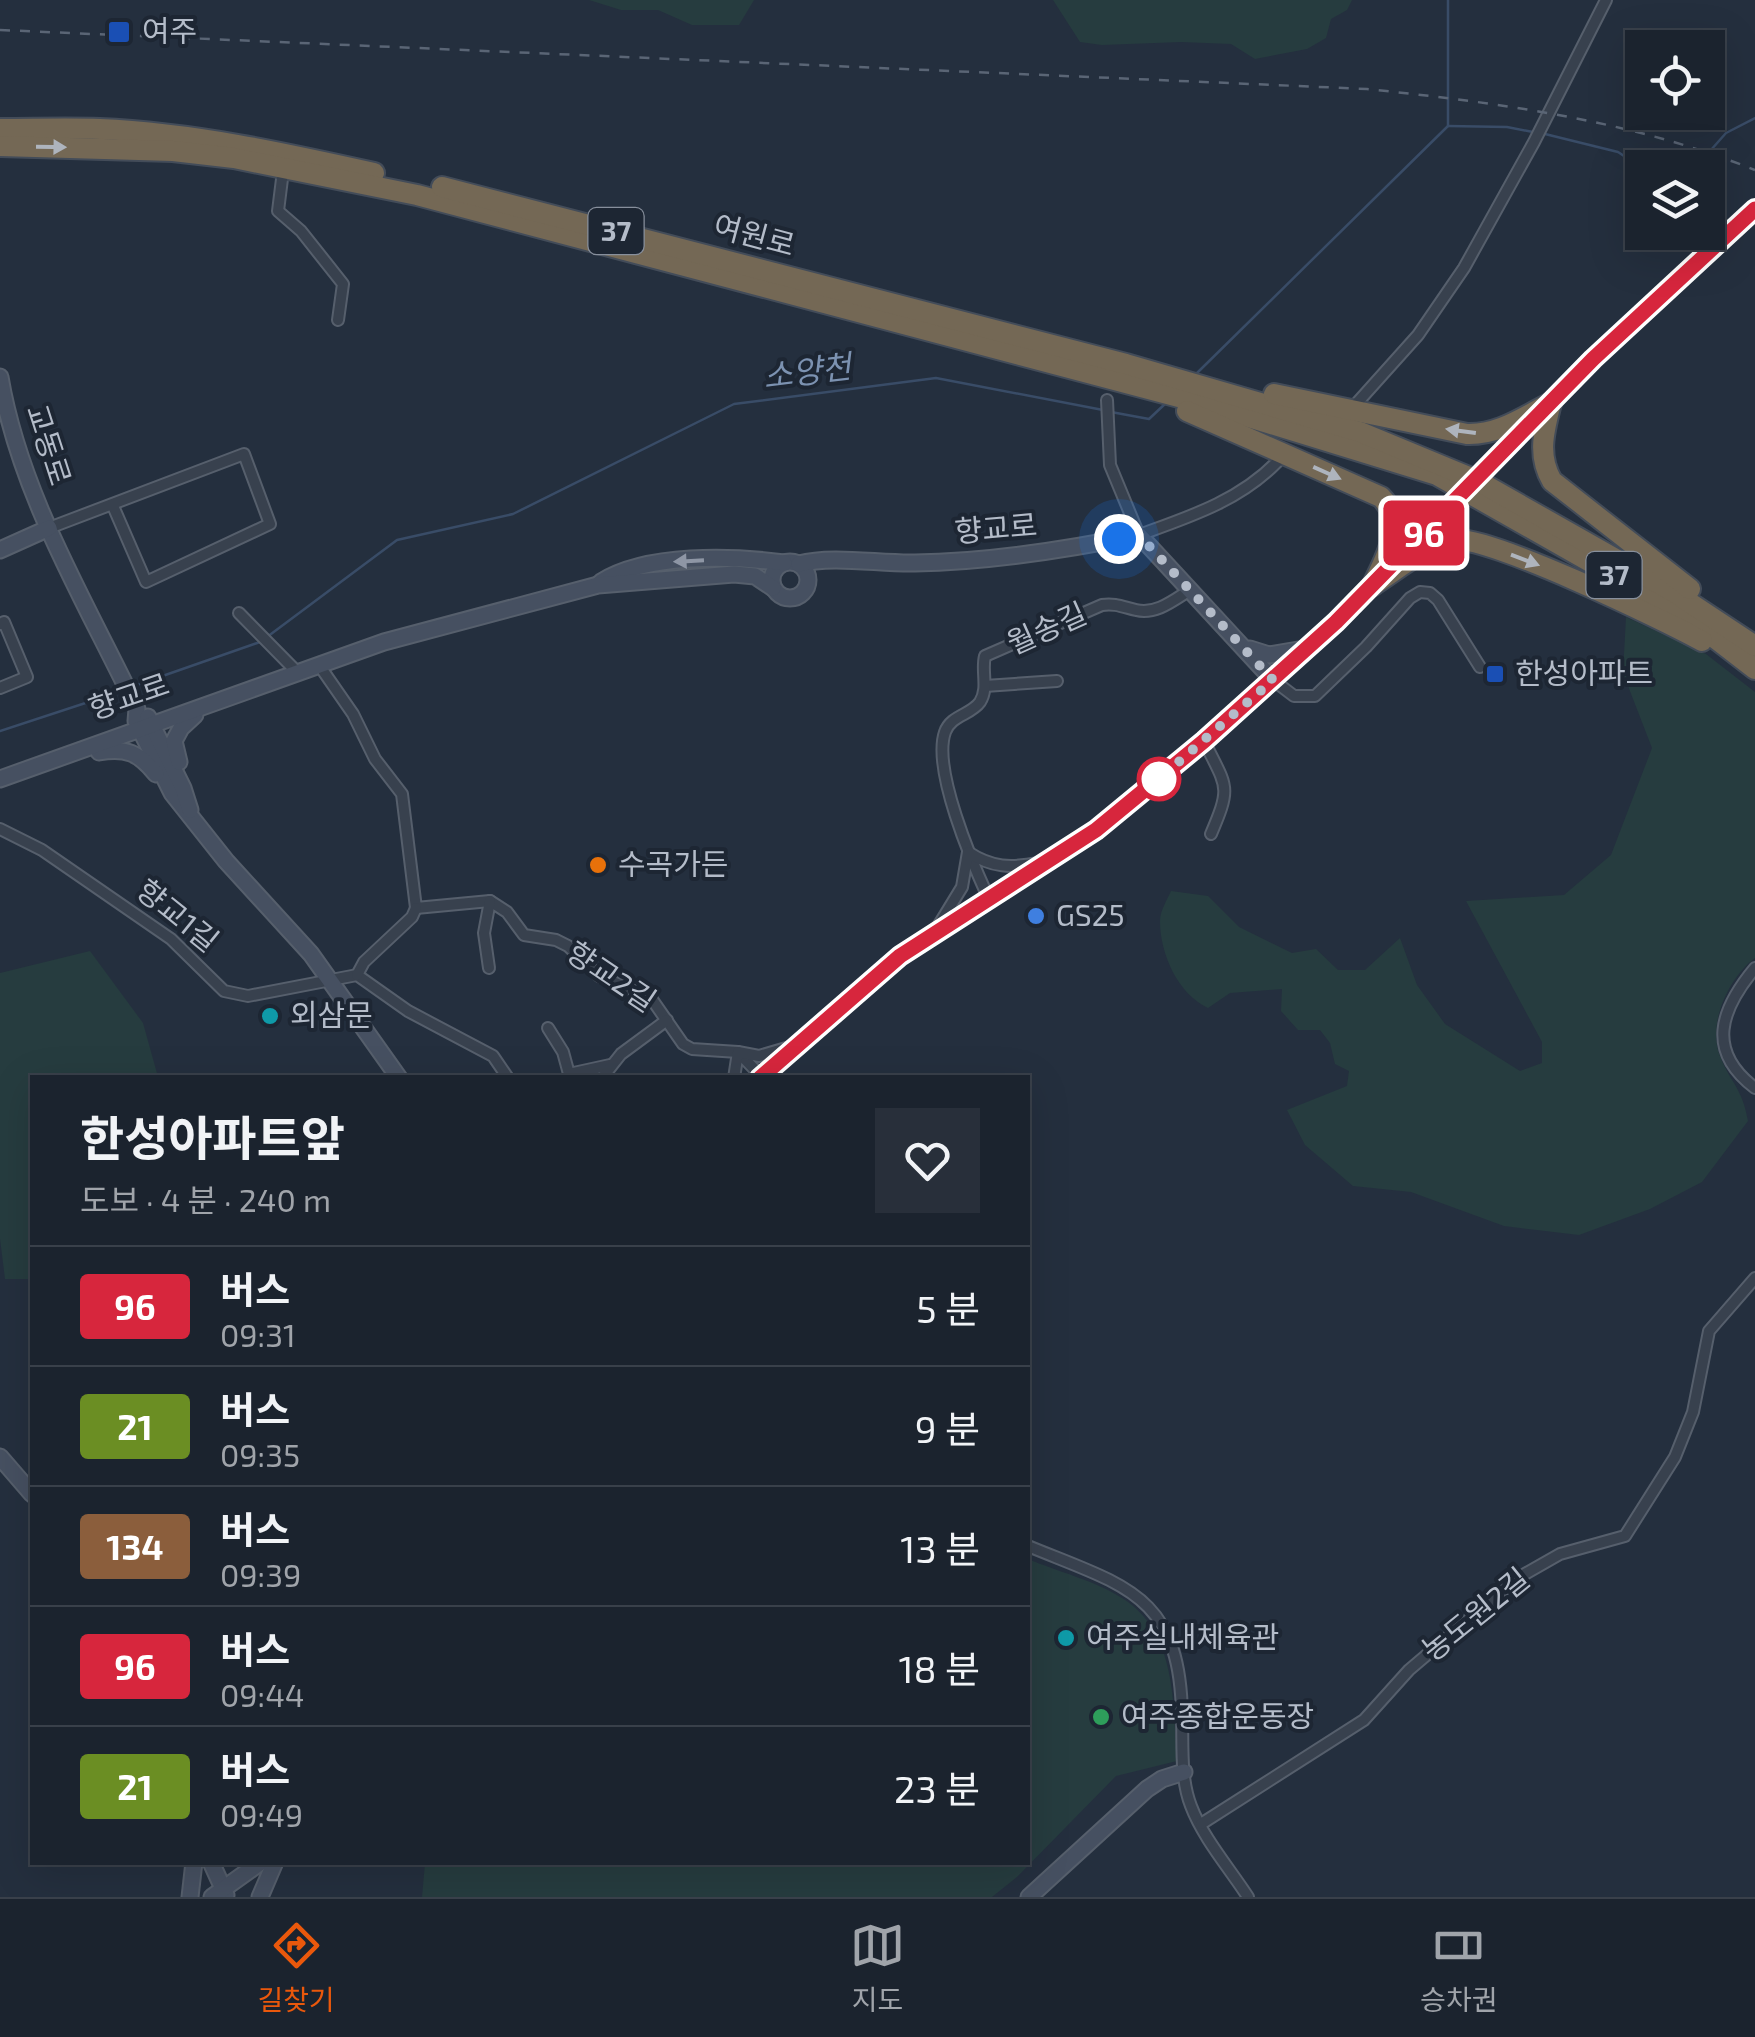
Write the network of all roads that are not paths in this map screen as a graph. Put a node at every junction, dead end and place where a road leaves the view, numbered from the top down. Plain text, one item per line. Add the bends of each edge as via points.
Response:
1 (1606, 0) edge
2 (0, 129) edge
3 (101, 138) junction
4 (0, 146) edge
5 (174, 151) junction
6 (282, 180) junction
7 (1755, 209) edge
8 (590, 241) junction
9 (338, 320) dead end
10 (1120, 372) junction
11 (0, 377) edge
12 (1107, 400) dead end
13 (1219, 400) junction
14 (1357, 403) dead end
15 (1551, 403) junction
16 (1277, 462) dead end
17 (1471, 486) junction
18 (112, 506) junction
19 (50, 528) junction
20 (1139, 535) junction
21 (0, 550) edge
22 (838, 562) junction
23 (792, 563) junction
24 (598, 584) junction
25 (808, 584) junction
26 (1373, 585) junction
27 (773, 588) junction
28 (1190, 590) junction
29 (241, 615) dead end
30 (0, 624) edge
31 (1241, 643) junction
32 (1752, 643) edge
33 (1308, 648) junction
34 (318, 665) junction
35 (291, 666) junction
36 (1480, 667) dead end
37 (1755, 670) edge
38 (1273, 680) junction
39 (1057, 681) dead end
40 (985, 686) junction
41 (0, 688) edge
42 (225, 698) junction
43 (141, 717) junction
44 (1204, 741) junction
45 (56, 759) junction
46 (0, 779) edge
47 (178, 790) junction
48 (0, 829) edge
49 (1211, 834) dead end
50 (968, 852) junction
51 (1050, 861) junction
52 (988, 897) junction
53 (490, 901) junction
54 (416, 908) junction
55 (935, 932) junction
56 (489, 968) dead end
57 (1755, 968) edge
58 (356, 976) junction
59 (332, 982) junction
60 (667, 1020) junction
61 (548, 1028) dead end
62 (798, 1044) junction
63 (738, 1052) junction
64 (610, 1064) junction
65 (397, 1075) edge
66 (506, 1075) edge
67 (604, 1075) edge
68 (734, 1075) edge
69 (759, 1075) edge
70 (763, 1075) edge
71 (1755, 1088) edge
72 (1755, 1278) edge
73 (0, 1458) edge
74 (30, 1492) edge
75 (1030, 1547) edge
76 (1184, 1772) junction
77 (1201, 1824) junction
78 (194, 1865) edge
79 (212, 1865) edge
80 (257, 1865) edge
81 (274, 1865) edge
82 (220, 1894) edge
83 (190, 1897) edge
84 (260, 1897) edge
85 (1029, 1897) edge
86 (1248, 1897) edge

1 - 14 street via 1451,288
2 - 3 highway, 여원로 / 37
4 -> 3 highway, 여원로 / 37
3 - 5 highway, 여원로 / 37
3 - 10 highway, 여원로 / 37 via 271,150 436,186
5 - 6 highway
5 - 8 highway, 여원로 / 37 via 417,195
6 - 8 highway via 549,239
6 - 9 street via 278,211 342,284
7 - 15 street
8 - 10 highway, 여원로 / 37
10 - 13 highway, 여원로 / 37
11 - 19 street, 교동로 via 19,452
12 - 20 street via 1108,454
15 -> 13 highway via 1501,429 1467,434
13 - 17 highway, 여원로 / 37
13 -> 26 highway via 1387,503 1394,537
15 - 17 street
15 - 32 highway via 1542,439 1552,481
16 - 20 street via 1211,508
17 - 26 street
17 - 32 highway, 37 via 1672,590
17 - 37 highway, 37 via 1689,618
18 - 18 street via 244,454 270,524 146,582
18 - 19 street
19 - 21 street, 교동로
19 - 43 street, 교동로
20 - 22 street, 향교로 via 970,560
20 - 28 street
22 - 23 street, 향교로
22 - 25 street
23 -> 24 street, 향교로 via 648,564
23 - 25 street via 805,569
23 - 27 street via 773,573
24 - 27 street, 향교로 via 734,574 755,576
24 - 34 street, 향교로
25 - 27 street via 792,598
26 - 33 street
26 -> 37 highway via 1433,548 1468,539 1680,629
28 - 31 street
28 - 40 street, 월송길 via 1154,610 1102,605 985,656
29 - 35 street
30 - 41 street via 27,678
31 - 33 street via 1269,656
31 - 38 street
33 - 38 street
34 - 35 street, 향교로
34 - 54 street via 402,794
35 - 42 street, 향교로
36 - 38 street via 1438,600 1420,592 1315,696 1294,696
38 - 44 street
39 - 40 street
40 - 50 street, 월송길 via 976,706 945,729 943,741 947,782
42 - 43 street, 향교로
42 - 47 street via 189,718 174,741 184,775
43 - 45 street, 향교로 via 66,748
43 - 47 street
44 - 49 street via 1226,798
44 - 51 street
45 - 46 street, 향교로
45 - 47 street via 132,751 166,790
47 - 59 street via 226,861
48 - 59 street, 향교1길 via 172,939 224,991 248,996
50 - 51 street via 1002,867
50 - 52 street, 월송길
50 - 55 street via 962,886
51 - 52 street
52 - 55 street
53 - 54 street
53 - 56 street via 484,933
53 - 60 street, 향교2길 via 524,936 568,946 599,976 651,998
54 - 58 street
55 - 62 street
57 - 71 street via 1728,1011 1722,1043 1733,1067
58 - 59 street, 향교1길
58 - 66 street via 493,1056
59 - 65 street
60 - 63 street, 향교2길 via 692,1049
60 - 64 street
61 - 64 street via 570,1074
62 - 63 street, 향교2길 via 760,1056
62 - 70 street
63 - 68 street
63 - 69 street
64 - 67 street
72 - 77 street, 농도원2길 via 1709,1331 1679,1447 1625,1536 1570,1550 1526,1572 1408,1670 1345,1735
73 - 74 street
75 - 76 street via 1125,1586 1160,1623 1182,1679
76 - 77 street
76 - 85 street via 1147,1789
77 - 86 street
78 - 83 street
79 - 82 street
80 - 82 street
81 - 84 street

